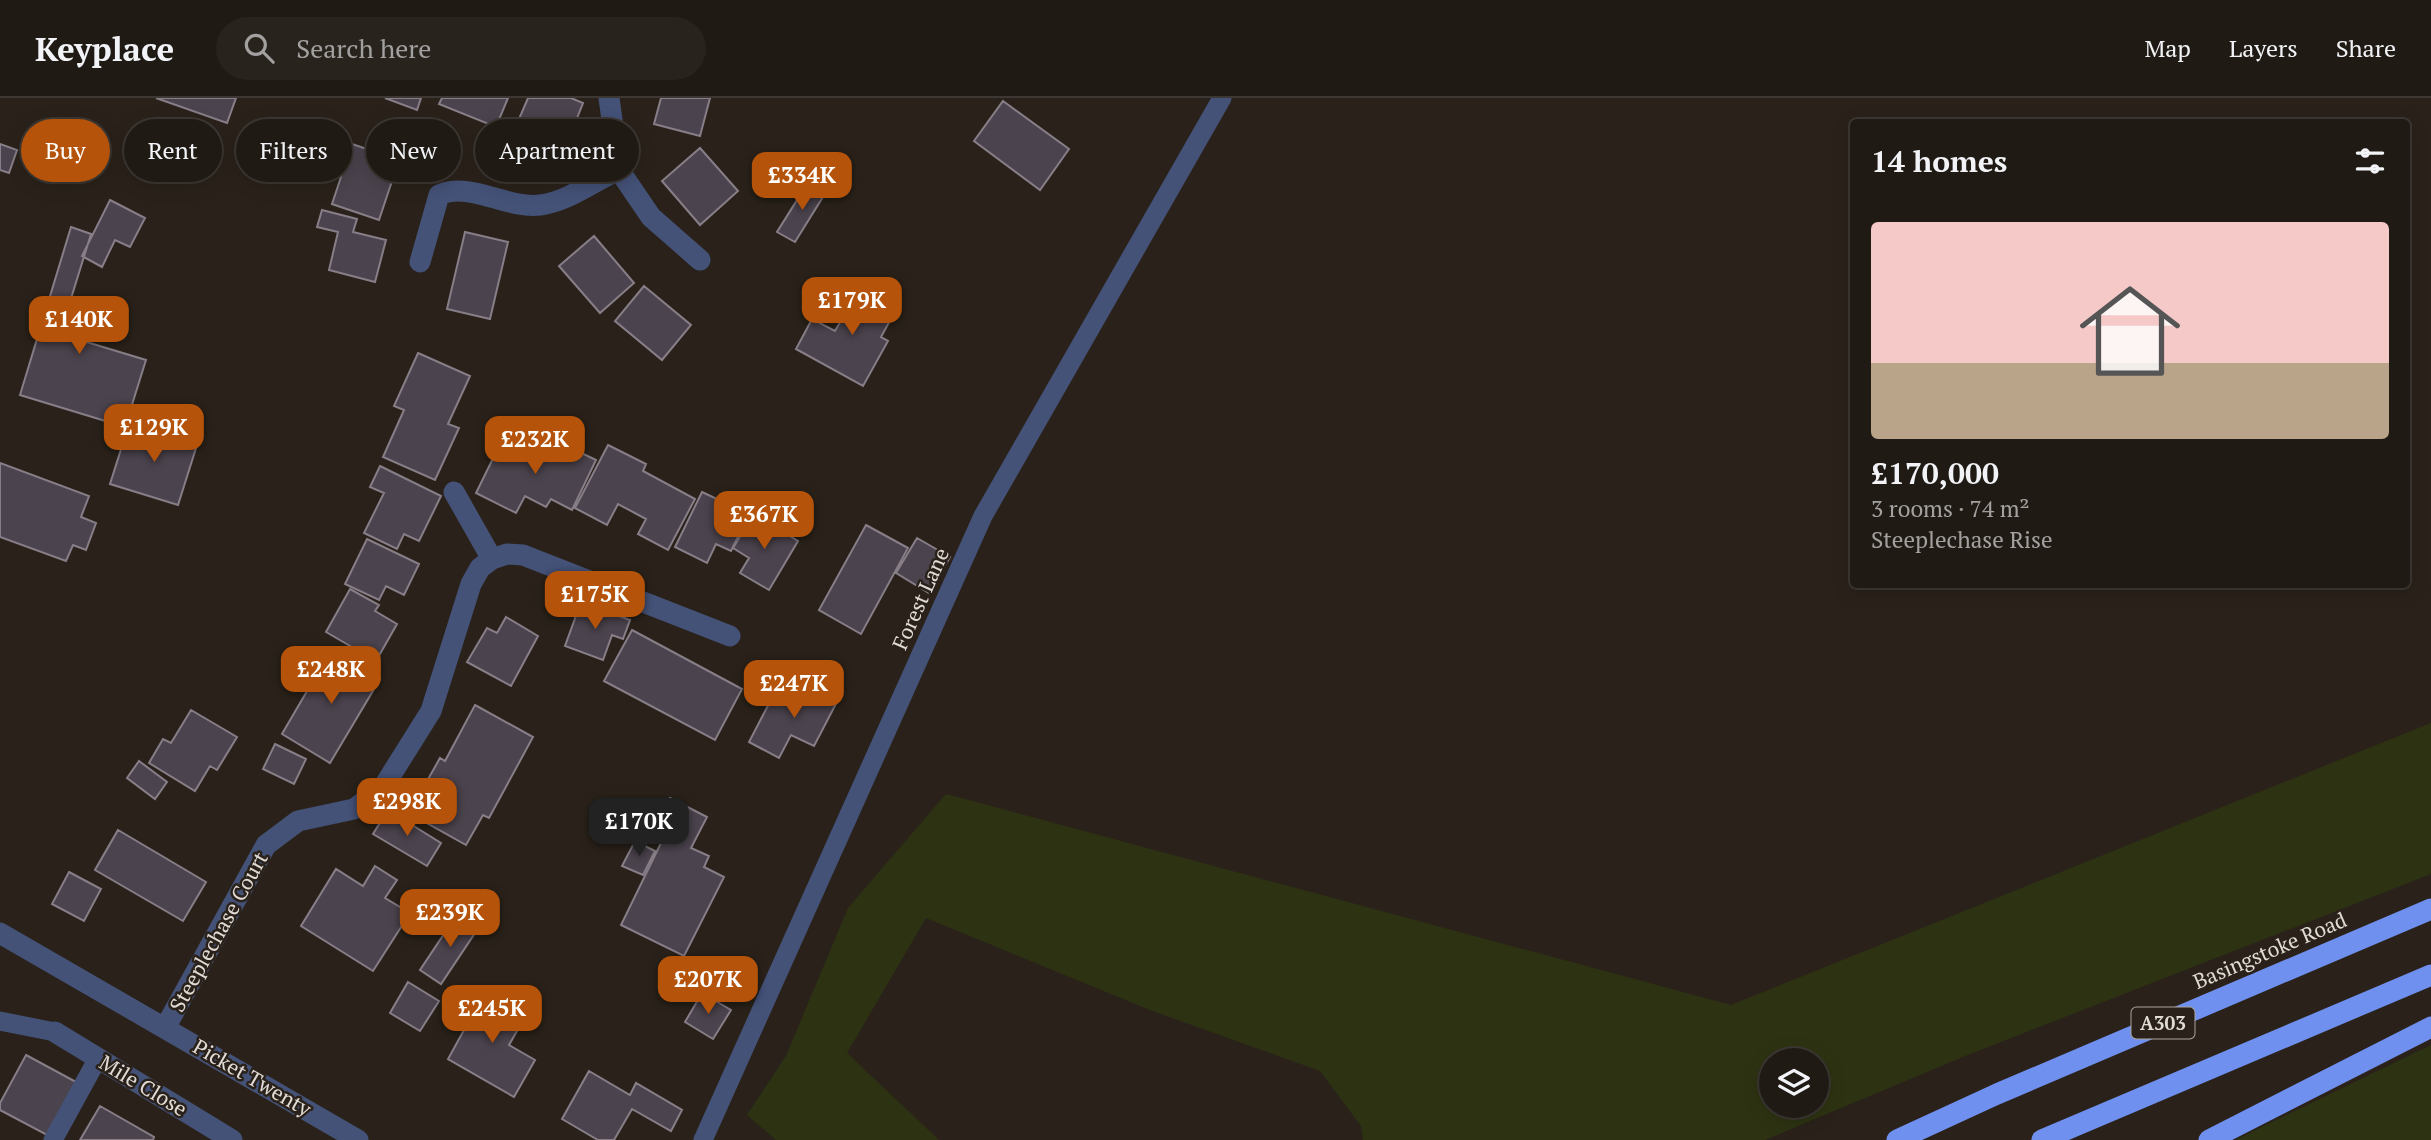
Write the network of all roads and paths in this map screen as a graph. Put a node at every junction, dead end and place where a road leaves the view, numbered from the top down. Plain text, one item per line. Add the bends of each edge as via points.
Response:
1 (608, 98) edge
2 (1222, 98) edge
3 (611, 119) edge
4 (592, 182) edge
5 (627, 182) edge
6 (700, 260) dead end
7 (421, 262) dead end
8 (454, 492) dead end
9 (492, 559) junction
10 (730, 636) dead end
11 (2431, 909) edge
12 (0, 933) edge
13 (2431, 975) edge
14 (0, 1021) edge
15 (2431, 1027) edge
16 (165, 1028) junction
17 (55, 1032) joint
18 (98, 1058) junction
19 (53, 1140) edge
20 (232, 1140) edge
21 (358, 1140) edge
22 (703, 1140) edge
23 (1897, 1140) edge
24 (2042, 1140) edge
25 (2209, 1140) edge

1 - 3 street
2 - 22 lane, Forest Lane via 983,516
4 - 7 street via 540,205 514,204 451,189 439,195
5 - 6 street via 651,217
8 - 9 street
9 - 10 street via 523,555
9 - 16 street, Steeplechase Court via 471,584 431,711 384,786 354,809 298,821 266,845
11 - 23 highway, Basingstoke Road / A303
12 - 16 street, Picket Twenty
13 - 24 highway
14 - 17 lane
15 - 25 highway
16 - 21 street, Picket Twenty
17 - 18 street, Mile Close
18 - 19 lane
18 - 20 street, Mile Close

